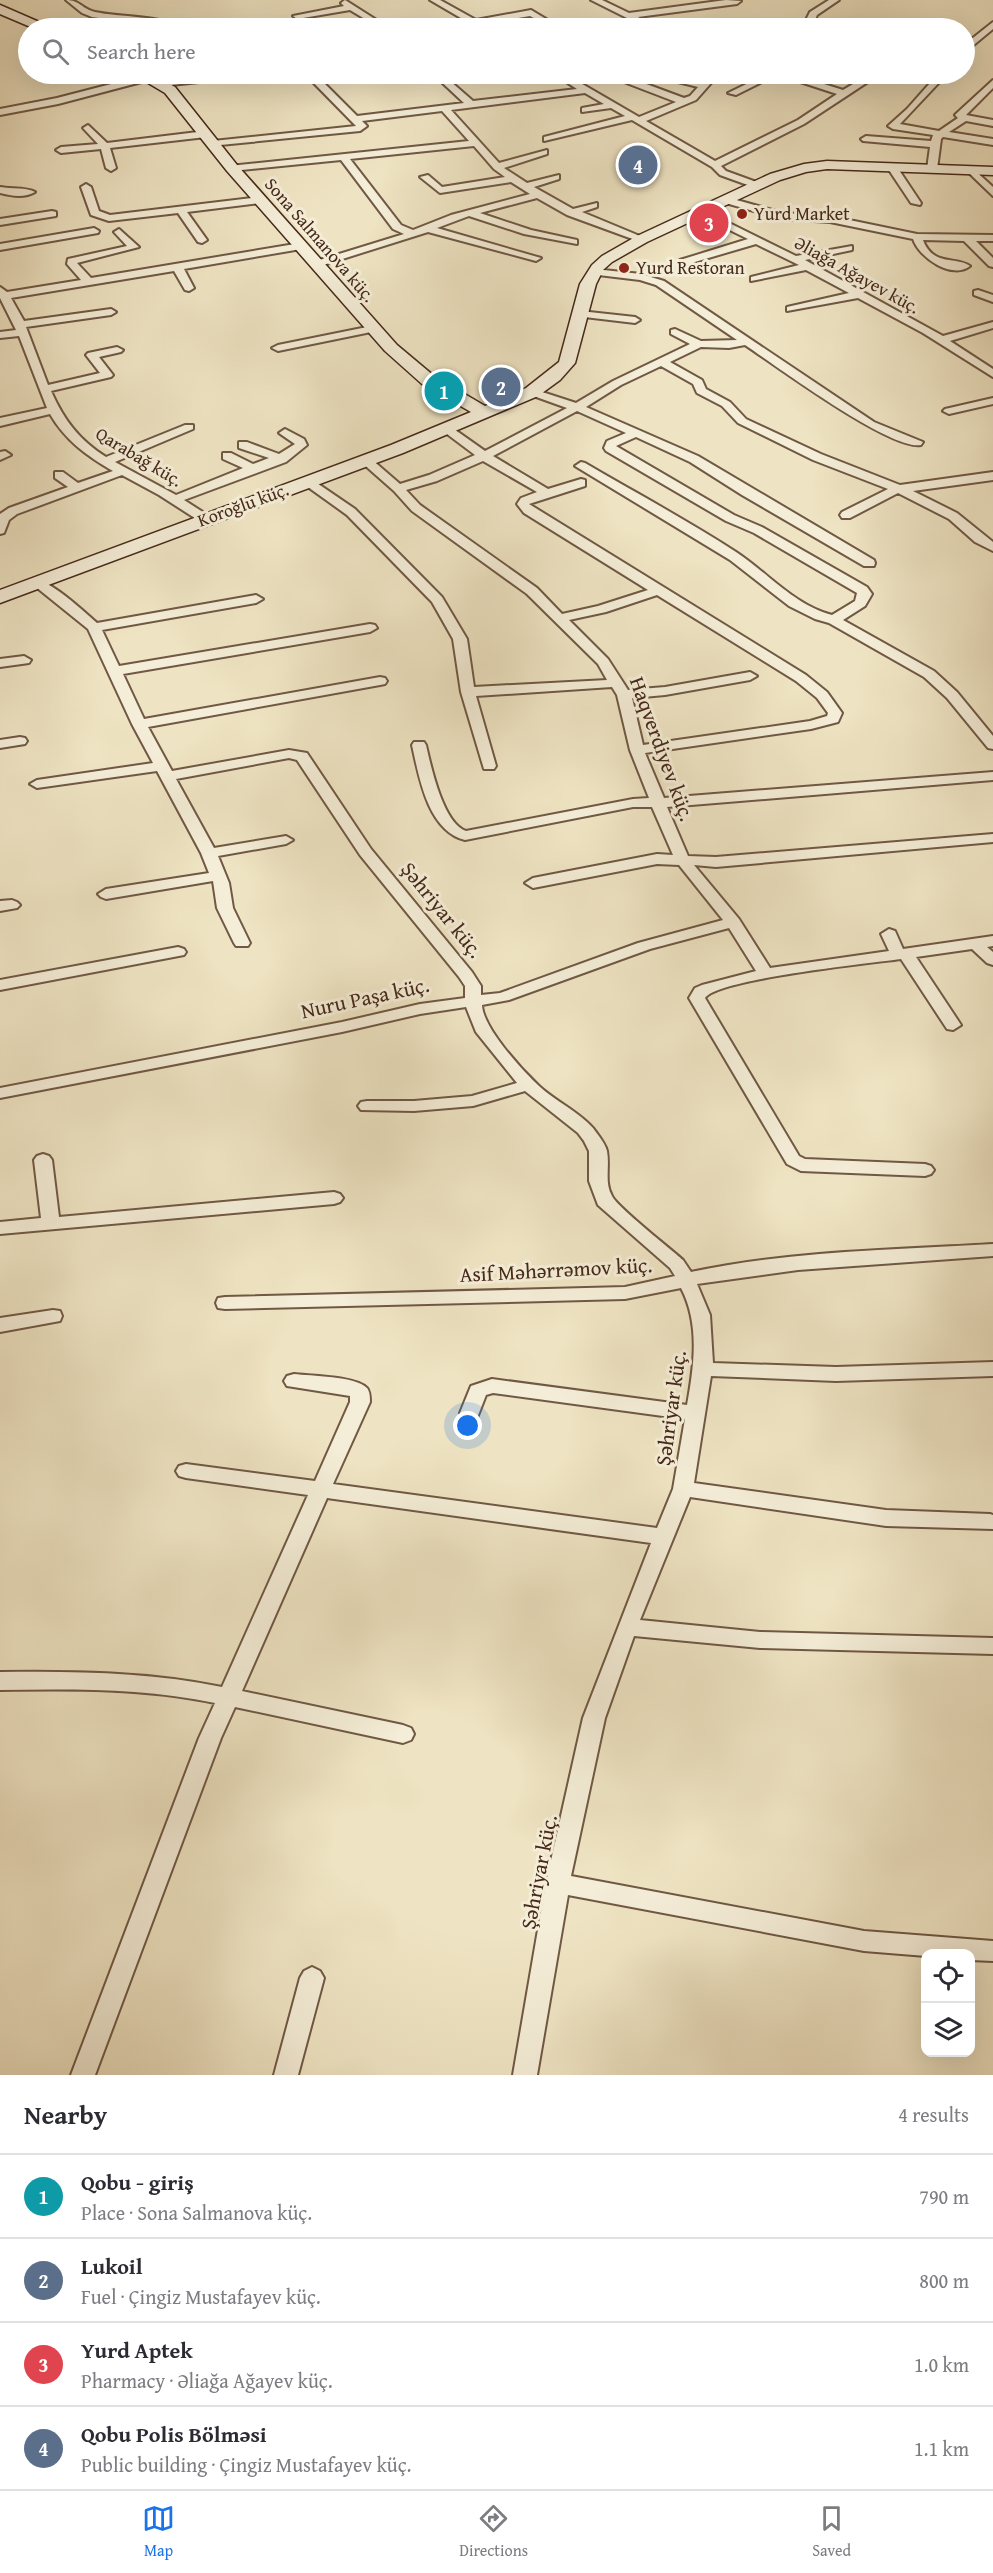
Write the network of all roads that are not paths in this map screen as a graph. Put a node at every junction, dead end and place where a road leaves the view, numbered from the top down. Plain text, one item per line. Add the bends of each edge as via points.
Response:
1 (70, 0) edge
2 (339, 0) edge
3 (434, 0) edge
4 (595, 0) edge
5 (835, 0) edge
6 (737, 1) edge
7 (353, 7) junction
8 (0, 9) edge
9 (297, 16) dead end
10 (628, 16) junction
11 (20, 18) edge
12 (123, 18) edge
13 (370, 18) edge
14 (466, 18) edge
15 (503, 18) edge
16 (540, 18) edge
17 (632, 18) edge
18 (811, 18) edge
19 (993, 25) edge
20 (975, 41) edge
21 (993, 83) edge
22 (127, 84) edge
23 (159, 84) edge
24 (320, 84) edge
25 (448, 84) edge
26 (577, 84) edge
27 (638, 84) edge
28 (698, 84) edge
29 (752, 84) edge
30 (815, 84) edge
31 (860, 84) edge
32 (933, 84) edge
33 (702, 85) joint
34 (588, 90) junction
35 (733, 93) dead end
36 (845, 94) junction
37 (685, 102) junction
38 (471, 104) junction
39 (613, 105) junction
40 (445, 108) junction
41 (585, 110) dead end
42 (0, 112) edge
43 (353, 118) junction
44 (637, 118) junction
45 (965, 118) junction
46 (993, 123) edge
47 (88, 128) dead end
48 (940, 134) junction
49 (209, 139) junction
50 (547, 139) dead end
51 (866, 139) dead end
52 (993, 142) edge
53 (477, 143) junction
54 (934, 144) junction
55 (105, 146) junction
56 (61, 150) dead end
57 (544, 152) dead end
58 (343, 156) junction
59 (715, 165) junction
60 (497, 167) junction
61 (892, 167) junction
62 (111, 168) dead end
63 (232, 168) junction
64 (932, 169) junction
65 (970, 170) junction
66 (993, 171) edge
67 (425, 177) dead end
68 (556, 177) dead end
69 (513, 180) junction
70 (756, 185) junction
71 (86, 187) dead end
72 (525, 187) junction
73 (0, 190) edge
74 (30, 192) dead end
75 (993, 193) edge
76 (537, 195) junction
77 (260, 200) junction
78 (726, 200) junction
79 (916, 203) dead end
80 (593, 205) dead end
81 (181, 210) junction
82 (701, 212) junction
83 (468, 213) junction
84 (571, 213) junction
85 (52, 214) dead end
86 (0, 222) edge
87 (534, 222) dead end
88 (426, 228) junction
89 (515, 228) junction
90 (94, 231) dead end
91 (119, 232) dead end
92 (413, 234) junction
93 (917, 237) junction
94 (993, 238) edge
95 (642, 239) junction
96 (968, 239) junction
97 (202, 240) dead end
98 (757, 240) junction
99 (573, 242) dead end
100 (301, 246) junction
101 (0, 247) edge
102 (848, 248) dead end
103 (536, 258) dead end
104 (795, 259) junction
105 (684, 262) dead end
106 (317, 264) junction
107 (993, 264) edge
108 (808, 266) junction
109 (965, 266) dead end
110 (178, 268) junction
111 (594, 272) junction
112 (755, 279) dead end
113 (89, 282) junction
114 (189, 288) dead end
115 (2, 293) edge
116 (978, 293) dead end
117 (859, 294) junction
118 (993, 299) edge
119 (791, 309) dead end
120 (111, 312) dead end
121 (580, 314) junction
122 (635, 320) dead end
123 (993, 325) edge
124 (21, 328) junction
125 (372, 329) junction
126 (675, 332) dead end
127 (0, 335) edge
128 (942, 340) junction
129 (748, 341) junction
130 (699, 344) junction
131 (278, 348) dead end
132 (117, 350) dead end
133 (661, 362) junction
134 (991, 371) edge
135 (44, 389) junction
136 (532, 392) junction
137 (993, 401) edge
138 (577, 407) junction
139 (54, 410) junction
140 (949, 411) dead end
141 (485, 413) junction
142 (0, 422) edge
143 (189, 427) dead end
144 (447, 429) junction
145 (285, 433) dead end
146 (636, 433) junction
147 (917, 442) dead end
148 (243, 445) dead end
149 (227, 456) dead end
150 (484, 456) junction
151 (282, 459) junction
152 (107, 461) junction
153 (366, 461) junction
154 (581, 466) dead end
155 (255, 470) junction
156 (123, 471) junction
157 (59, 475) dead end
158 (993, 476) edge
159 (307, 482) junction
160 (581, 483) dead end
161 (77, 488) junction
162 (398, 488) junction
163 (899, 489) junction
164 (547, 493) junction
165 (176, 500) junction
166 (846, 515) dead end
167 (205, 519) junction
168 (0, 530) edge
169 (993, 548) edge
170 (869, 563) dead end
171 (37, 583) junction
172 (660, 590) junction
173 (0, 597) edge
174 (256, 599) dead end
175 (561, 618) junction
176 (834, 620) junction
177 (94, 627) junction
178 (370, 628) dead end
179 (24, 660) dead end
180 (0, 663) edge
181 (115, 671) junction
182 (750, 676) dead end
183 (380, 681) dead end
184 (621, 689) junction
185 (468, 692) junction
186 (139, 724) junction
187 (20, 741) dead end
188 (0, 744) edge
189 (419, 745) dead end
190 (993, 746) edge
191 (637, 750) junction
192 (489, 766) dead end
193 (164, 771) junction
194 (993, 776) edge
195 (37, 784) dead end
196 (659, 801) junction
197 (993, 838) edge
198 (286, 840) dead end
199 (209, 853) junction
200 (683, 861) junction
201 (218, 876) junction
202 (533, 883) dead end
203 (106, 894) dead end
204 (733, 922) junction
205 (889, 934) dead end
206 (993, 940) edge
207 (242, 943) dead end
208 (975, 944) junction
209 (178, 952) dead end
210 (901, 954) junction
211 (993, 960) edge
212 (766, 973) junction
213 (0, 986) edge
214 (474, 1002) junction
215 (953, 1025) dead end
216 (528, 1085) junction
217 (0, 1093) edge
218 (367, 1106) dead end
219 (43, 1160) dead end
220 (925, 1170) dead end
221 (334, 1198) dead end
222 (51, 1224) junction
223 (0, 1228) edge
224 (993, 1250) edge
225 (685, 1282) junction
226 (225, 1303) dead end
227 (53, 1316) dead end
228 (0, 1325) edge
229 (703, 1369) junction
230 (993, 1369) edge
231 (294, 1381) dead end
232 (470, 1413) dead end
233 (695, 1413) junction
234 (186, 1471) dead end
235 (320, 1489) junction
236 (683, 1489) junction
237 (990, 1522) dead end
238 (665, 1537) junction
239 (627, 1627) junction
240 (993, 1646) edge
241 (0, 1681) edge
242 (231, 1696) junction
243 (403, 1734) dead end
244 (558, 1883) junction
245 (993, 1951) edge
246 (312, 1978) dead end
247 (83, 2075) edge
248 (286, 2075) edge
249 (525, 2075) edge

1 - 12 street via 92,14
2 - 7 street
3 - 14 street
4 - 10 street
5 - 18 street
6 - 10 street
7 - 9 street
7 - 13 street
8 - 11 street
10 - 17 street
15 - 16 street via 531,13
19 - 20 street
21 - 45 street via 960,116
22 - 42 street
23 - 49 street, Sona Salmanova küç. via 178,99
24 - 43 street
25 - 38 street
26 - 34 street
27 - 37 street
28 - 33 street
29 - 35 street
30 - 36 street
31 - 36 street
32 - 48 street via 893,126
33 - 37 street
34 - 38 street
34 - 39 street
36 - 59 street via 801,122
37 - 44 street
38 - 40 street
39 - 41 street
39 - 44 street
40 - 43 street
40 - 53 street
43 - 49 street via 360,128
44 - 50 street
44 - 59 street
45 - 46 street
45 - 48 street
47 - 55 street
48 - 52 street
48 - 54 street
49 - 55 street
49 - 63 street, Sona Salmanova küç.
51 - 54 street
53 - 58 street
53 - 60 street
54 - 64 street
55 - 56 street
55 - 62 street
57 - 60 street
58 - 63 street
58 - 92 street via 397,226
59 - 70 street via 723,173
60 - 69 street
61 - 64 street
61 - 70 street via 815,166
61 - 79 street
63 - 77 street, Sona Salmanova küç.
64 - 65 street
65 - 66 street
65 - 75 street
67 - 69 street via 440,190
68 - 72 street
69 - 72 street
70 - 78 street
71 - 81 street via 95,213 102,218
72 - 76 street
73 - 74 street
76 - 83 street
76 - 84 street
77 - 81 street
77 - 100 street, Sona Salmanova küç.
78 - 82 street
78 - 93 street via 782,216 830,219
80 - 84 street
81 - 97 street
82 - 95 street
82 - 98 street, Əliağa Ağayev küç.
83 - 88 street
83 - 89 street
84 - 95 street
85 - 86 street
87 - 89 street
88 - 92 street
88 - 103 street
89 - 99 street
90 - 101 street
91 - 113 street via 134,247 72,261
92 - 106 street
93 - 96 street
93 - 109 street via 920,246 940,264
94 - 96 street
95 - 111 street via 607,259
96 - 107 street
98 - 104 street, Əliağa Ağayev küç.
98 - 105 street
100 - 106 street, Sona Salmanova küç.
100 - 110 street
102 - 104 street
104 - 108 street, Əliağa Ağayev küç.
106 - 125 street, Sona Salmanova küç.
108 - 112 street
108 - 117 street, Əliağa Ağayev küç.
110 - 113 street
110 - 114 street
111 - 121 street, Koroğlu küç.
111 - 129 street via 660,283
113 - 115 street
115 - 124 street, Qarabağ küç.
116 - 118 street
117 - 119 street
117 - 128 street, Əliağa Ağayev küç.
120 - 124 street
121 - 122 street
121 - 136 street, Koroğlu küç. via 567,363
123 - 128 street
124 - 127 street
124 - 135 street, Qarabağ küç.
125 - 131 street
125 - 141 street, Sona Salmanova küç. via 428,380
126 - 130 street
128 - 134 street, Əliağa Ağayev küç.
129 - 130 street
129 - 147 street via 870,424
130 - 133 street
132 - 135 street via 92,355 107,375
133 - 138 street
133 - 163 street via 698,382 701,391 726,404 742,420 817,457
135 - 139 street, Qarabağ küç.
136 - 138 street
136 - 141 street, Koroğlu küç.
137 - 140 street
138 - 146 street
138 - 150 street
139 - 142 street
139 - 152 street, Qarabağ küç. via 74,437
141 - 144 street, Koroğlu küç.
143 - 152 street
144 - 150 street
144 - 153 street, Koroğlu küç.
145 - 151 street via 301,445
146 - 170 street via 694,459
146 - 176 street via 610,448 862,590 865,594 860,603
148 - 151 street
149 - 155 street
150 - 162 street
150 - 164 street
151 - 155 street
152 - 156 street, Qarabağ küç.
153 - 159 street, Koroğlu küç.
153 - 162 street, Haqverdiyev küç.
154 - 176 street via 734,556 804,610
155 - 165 street
156 - 161 street
156 - 165 street, Qarabağ küç.
157 - 161 street
158 - 163 street
159 - 167 street, Koroğlu küç.
159 - 185 street via 351,512 438,600 460,639
160 - 164 street
161 - 168 street via 8,514
162 - 175 street, Haqverdiyev küç. via 416,508 514,577
163 - 166 street
163 - 169 street via 953,516
164 - 172 street via 525,501 525,507
165 - 167 street, Qarabağ küç.
167 - 171 street, Koroğlu küç.
171 - 173 street, Koroğlu küç.
171 - 177 street
172 - 175 street
172 - 191 street via 801,678 822,695 835,713 832,719 811,725
174 - 177 street
175 - 184 street, Haqverdiyev küç. via 603,662
176 - 190 street via 929,674
177 - 181 street
178 - 181 street
179 - 180 street
181 - 186 street
182 - 184 street via 665,691
183 - 186 street
184 - 185 street
184 - 191 street, Haqverdiyev küç.
185 - 192 street
186 - 193 street
187 - 188 street
189 - 196 street via 427,780 450,829 458,836
191 - 196 street, Haqverdiyev küç.
193 - 195 street
193 - 199 street
193 - 214 street, Şəhriyar küç. via 289,754 302,756 364,852 466,975 473,986
194 - 196 street via 690,802
196 - 200 street, Haqverdiyev küç.
197 - 200 street via 716,862
198 - 199 street
199 - 201 street
200 - 202 street via 646,861
200 - 204 street, Haqverdiyev küç.
201 - 203 street
201 - 207 street via 225,908
204 - 212 street, Haqverdiyev küç.
204 - 214 street, Nuru Paşa küç. via 644,946 503,997
205 - 210 street
206 - 208 street
208 - 210 street
208 - 211 street
209 - 213 street
210 - 212 street
210 - 215 street
212 - 220 street via 708,988 697,999 793,1160 801,1165
214 - 216 street, Şəhriyar küç. via 482,1028
214 - 217 street, Nuru Paşa küç. via 420,1009
216 - 218 street via 448,1105
216 - 225 street, Şəhriyar küç. via 584,1129 598,1151 598,1181 604,1201 677,1264
219 - 222 street
221 - 222 street
222 - 223 street
224 - 225 street, Asif Məhərrəmov küç. via 730,1271
225 - 226 street, Asif Məhərrəmov küç. via 625,1293
225 - 229 street, Şəhriyar küç. via 701,1315
227 - 228 street
229 - 230 street via 837,1374
229 - 233 street, Şəhriyar küç.
231 - 235 street via 353,1388 360,1393 360,1402
232 - 233 street via 478,1391 492,1386
233 - 236 street, Şəhriyar küç.
234 - 235 street
235 - 238 street
235 - 242 street
236 - 237 street via 886,1518
236 - 238 street, Şəhriyar küç.
238 - 239 street, Şəhriyar küç.
239 - 240 street via 760,1640
239 - 244 street, Şəhriyar küç. via 594,1718
241 - 242 street via 104,1681
242 - 243 street
242 - 247 street via 210,1738
244 - 245 street via 864,1941
244 - 249 street, Şəhriyar küç.
246 - 248 street

